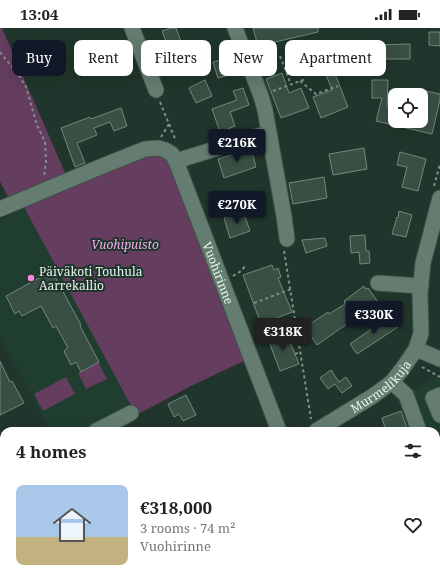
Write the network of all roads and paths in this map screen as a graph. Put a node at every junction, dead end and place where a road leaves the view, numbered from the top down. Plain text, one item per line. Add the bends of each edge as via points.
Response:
1 (132, 28) edge
2 (235, 28) edge
3 (0, 52) edge
4 (280, 56) dead end
5 (306, 79) dead end
6 (300, 81) junction
7 (291, 85) junction
8 (338, 86) dead end
9 (156, 90) joint
10 (261, 96) junction
11 (269, 133) junction
12 (180, 160) junction
13 (42, 191) junction
14 (440, 198) edge
15 (0, 209) edge
16 (285, 244) joint
17 (246, 265) dead end
18 (228, 278) dead end
19 (378, 283) dead end
20 (421, 286) junction
21 (290, 289) junction
22 (254, 303) dead end
23 (298, 339) junction
24 (290, 343) dead end
25 (416, 349) junction
26 (300, 352) junction
27 (295, 354) dead end
28 (440, 359) edge
29 (422, 367) dead end
30 (440, 377) edge
31 (392, 382) junction
32 (440, 395) edge
33 (131, 413) dead end
34 (440, 415) edge
35 (314, 426) edge
36 (104, 427) edge
37 (278, 427) edge
38 (418, 427) edge

1 - 9 street
2 - 10 street
3 - 13 path via 26,87 37,125 45,142 46,161
4 - 7 path
5 - 6 path
6 - 7 path
6 - 8 path via 316,94
7 - 10 path
9 - 12 path
10 - 11 street
11 - 12 street
11 - 16 street via 284,216
12 - 13 street, Vuohirinne via 165,150 144,149
12 - 37 street, Vuohirinne
13 - 15 street, Vuohirinne
14 - 20 street via 423,263
16 - 21 path
17 - 18 path via 240,272
19 - 20 street
20 - 25 street via 421,333
21 - 22 path
21 - 23 path
23 - 24 path
23 - 26 path
25 - 28 street, Murmelikuja
25 - 31 street, Murmelikuja
26 - 27 path
26 - 35 path
29 - 30 path
31 - 35 street, Murmelikuja via 373,396
31 - 38 street via 406,395
32 - 34 street via 434,398
33 - 36 street

